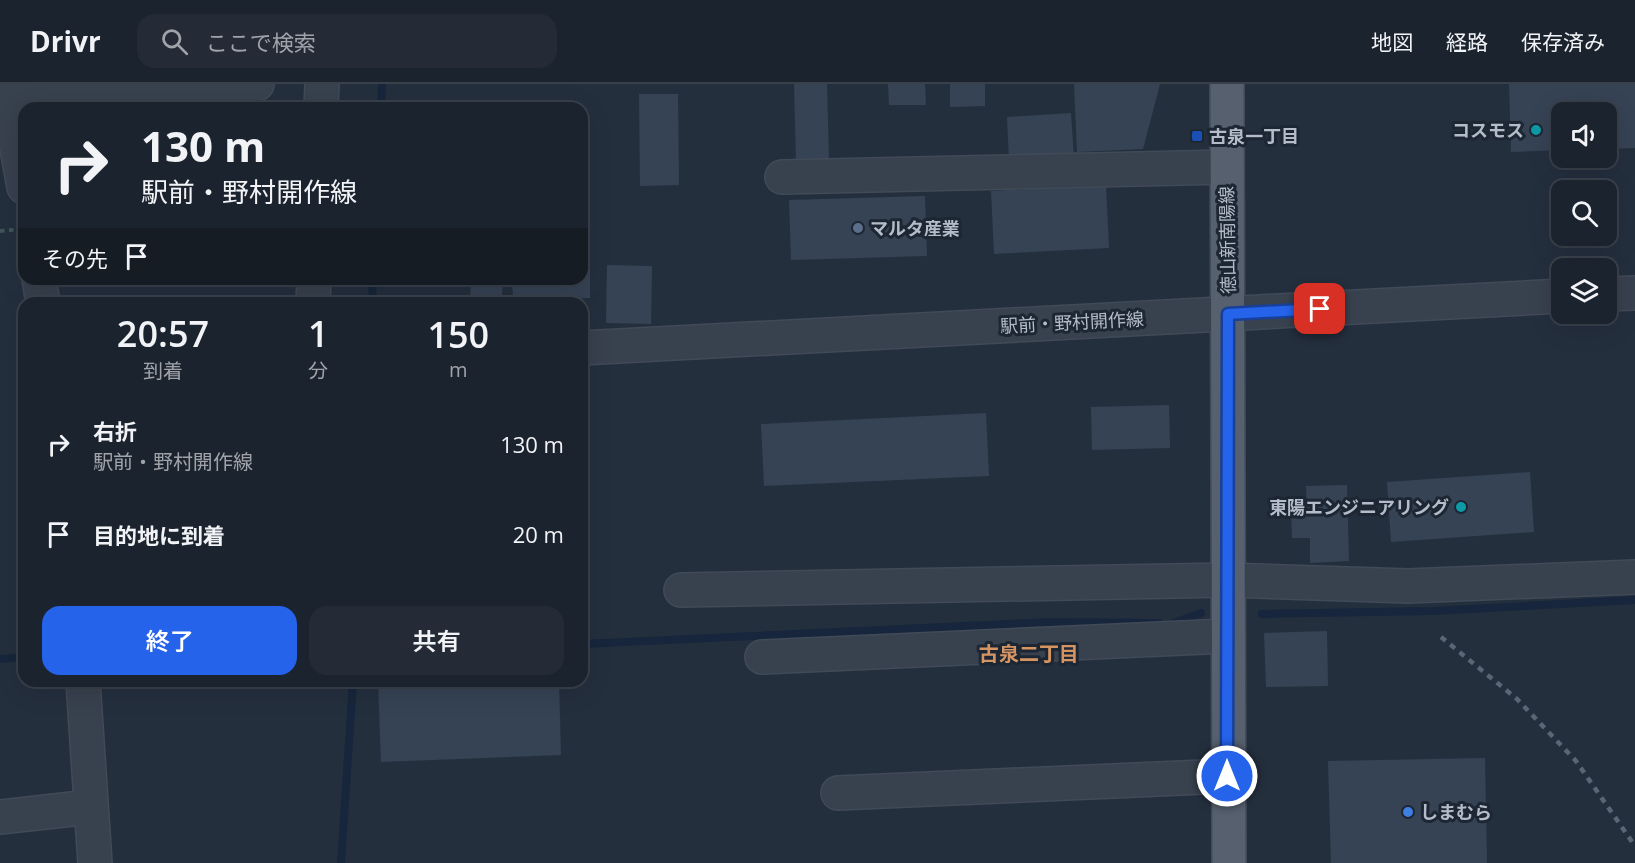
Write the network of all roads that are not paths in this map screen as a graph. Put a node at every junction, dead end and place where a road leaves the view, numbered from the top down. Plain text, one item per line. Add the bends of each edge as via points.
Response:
1 (257, 84) edge
2 (322, 84) edge
3 (1227, 84) edge
4 (5, 91) edge
5 (321, 102) edge
6 (18, 157) edge
7 (1226, 166) junction
8 (782, 177) dead end
9 (1635, 293) edge
10 (1617, 294) edge
11 (1551, 297) edge
12 (1228, 314) junction
13 (588, 348) edge
14 (1635, 577) edge
15 (1228, 580) junction
16 (681, 590) dead end
17 (1227, 636) junction
18 (762, 657) dead end
19 (83, 687) edge
20 (1227, 776) junction
21 (838, 793) dead end
22 (90, 807) junction
23 (0, 818) edge
24 (95, 863) edge
25 (1229, 863) edge

1 - 4 street
2 - 5 street
3 - 7 main road, 徳山新南陽線
4 - 6 street
7 - 8 street
7 - 12 main road, 徳山新南陽線
9 - 10 street
11 - 12 street, 駅前・野村開作線
12 - 13 street, 駅前・野村開作線
12 - 15 main road, 徳山新南陽線
14 - 15 street via 1408,586
15 - 16 street
15 - 17 main road, 徳山新南陽線
17 - 18 street
17 - 20 main road, 徳山新南陽線
19 - 22 street
20 - 21 street
20 - 25 main road, 徳山新南陽線
22 - 23 street
22 - 24 street

